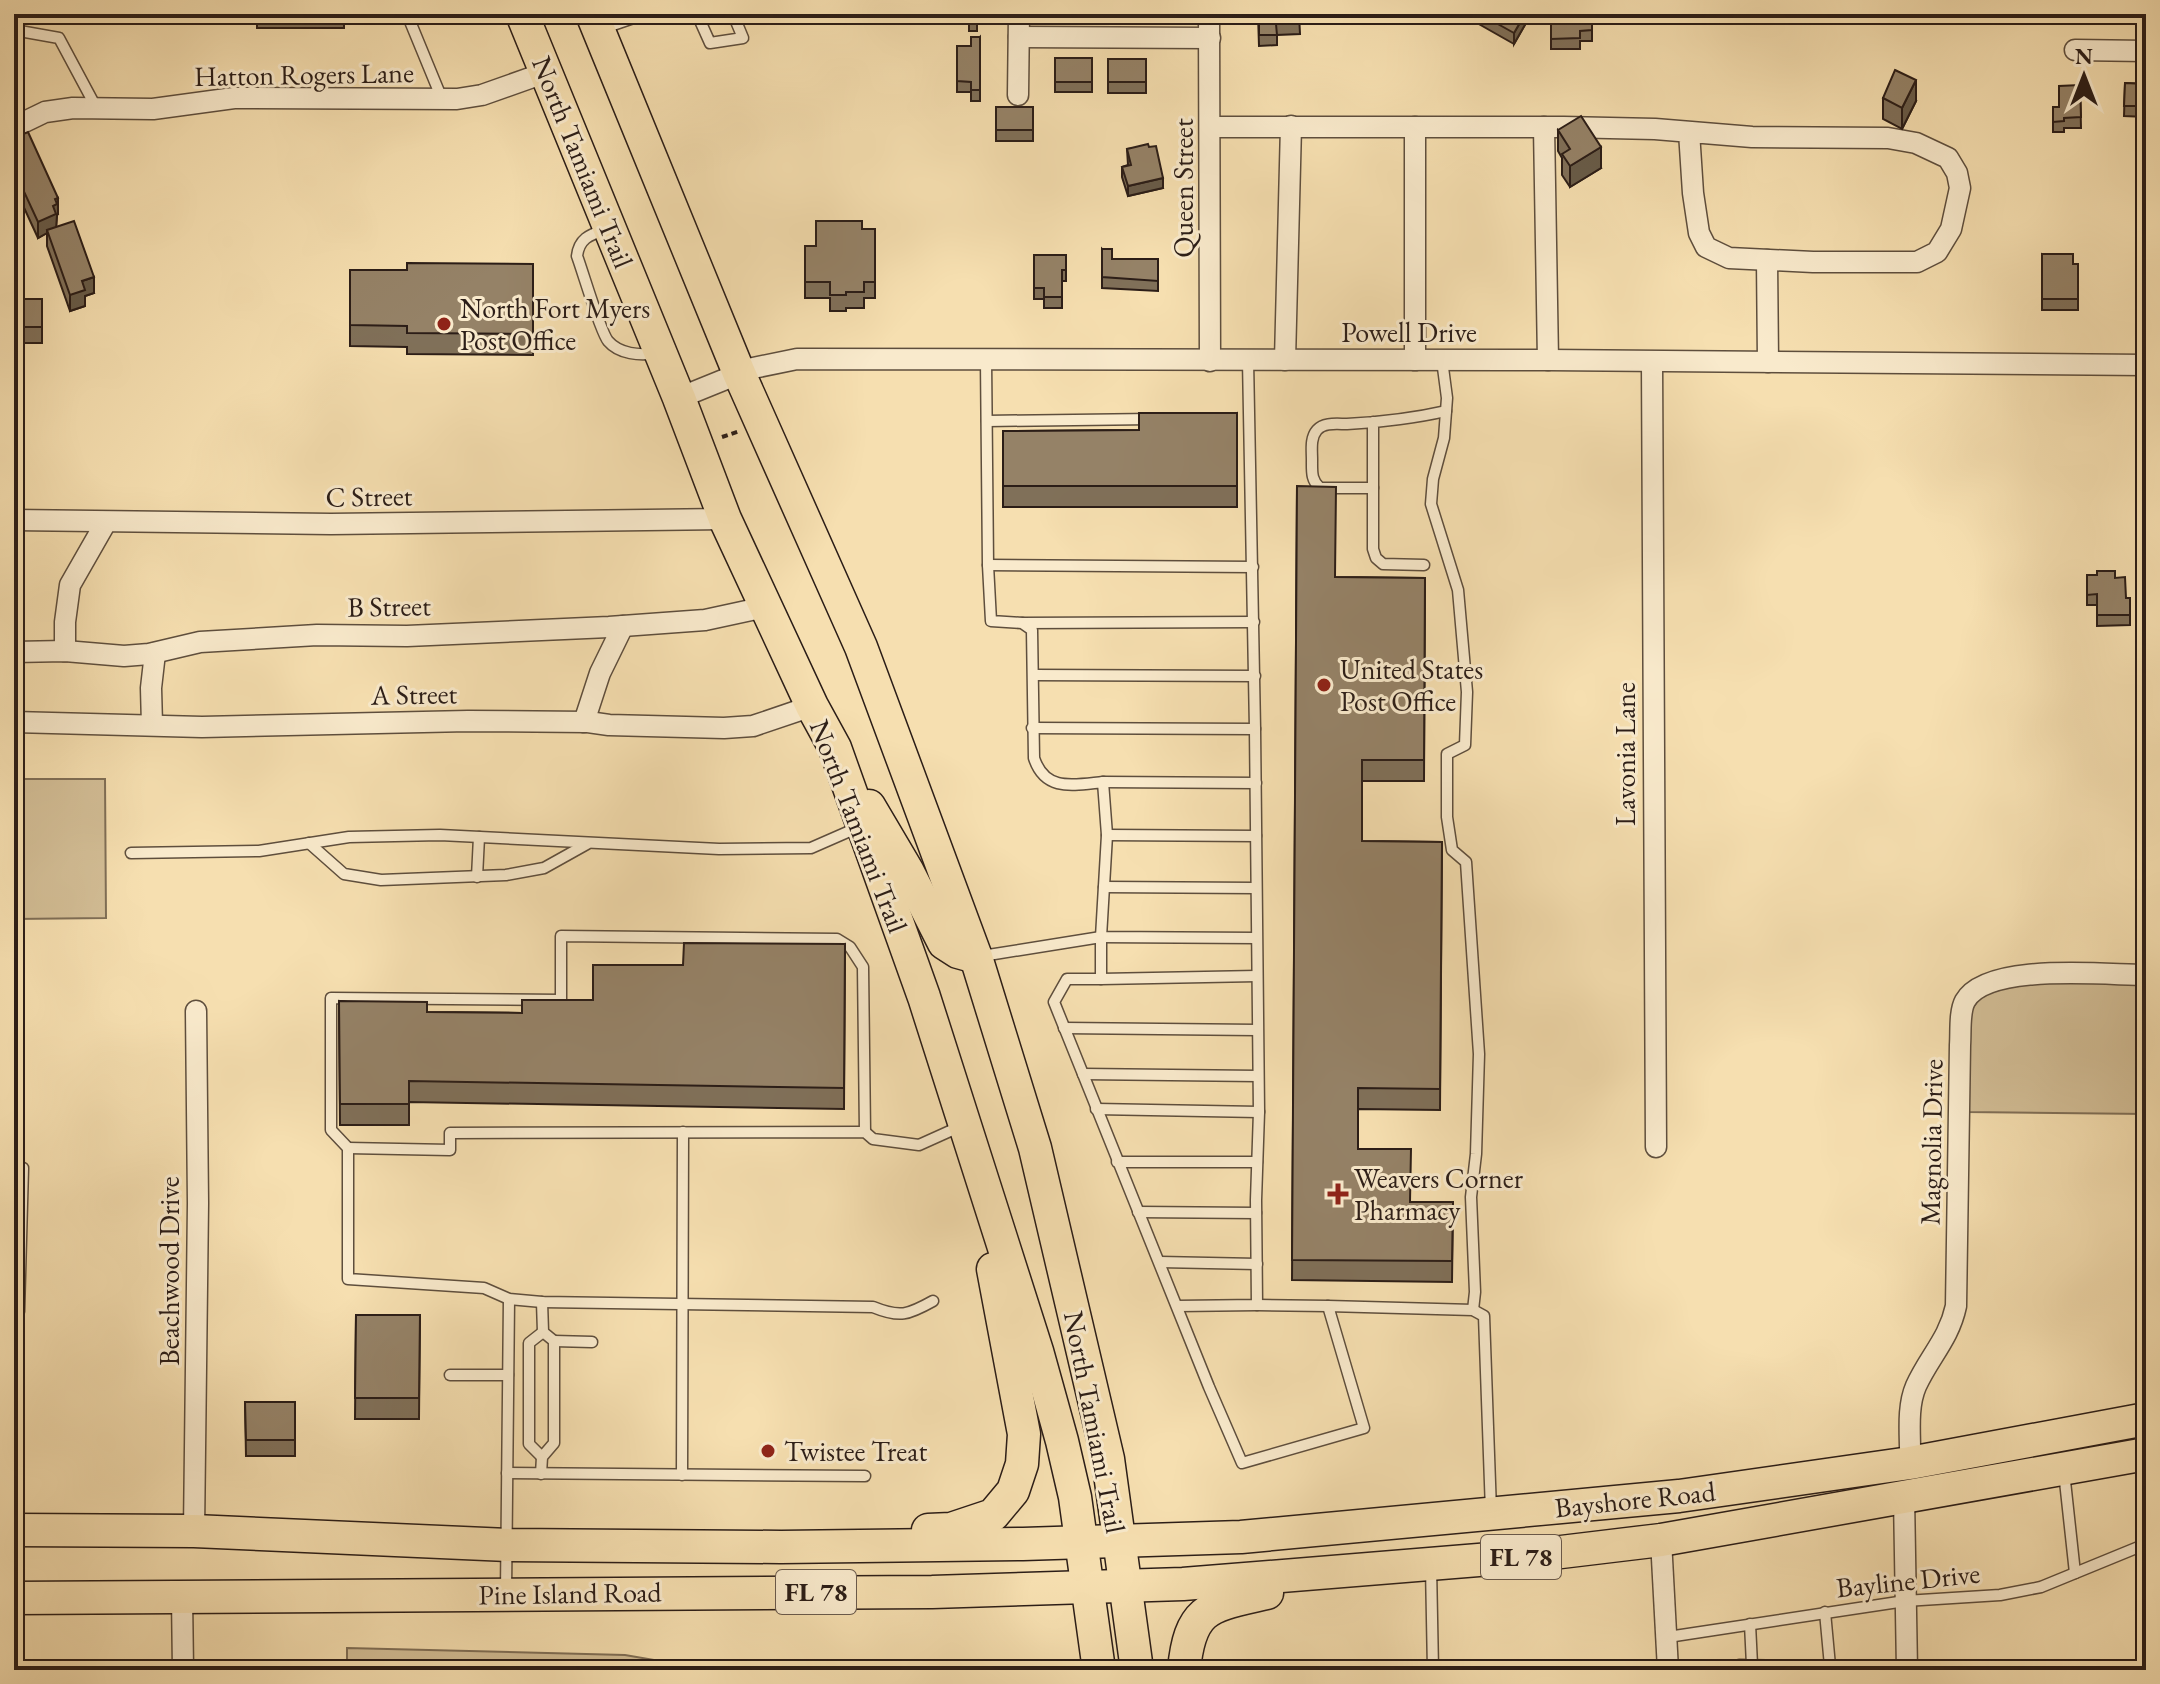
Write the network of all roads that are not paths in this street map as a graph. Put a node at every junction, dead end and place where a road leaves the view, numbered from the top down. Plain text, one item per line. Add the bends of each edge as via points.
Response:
1 (15, 14) edge
2 (407, 14) edge
3 (522, 14) edge
4 (645, 14) edge
5 (697, 14) edge
6 (733, 14) edge
7 (1019, 14) edge
8 (1209, 14) edge
9 (595, 22) edge
10 (14, 24) edge
11 (14, 30) edge
12 (1019, 37) junction
13 (1210, 38) junction
14 (2075, 50) dead end
15 (2146, 51) edge
16 (547, 72) junction
17 (1018, 95) dead end
18 (442, 99) junction
19 (97, 109) junction
20 (1291, 126) junction
21 (14, 127) edge
22 (1211, 127) junction
23 (1415, 127) junction
24 (1544, 127) junction
25 (1689, 132) junction
26 (610, 228) junction
27 (1767, 260) junction
28 (661, 352) junction
29 (986, 360) junction
30 (1248, 360) junction
31 (1285, 360) junction
32 (1415, 360) junction
33 (1442, 360) junction
34 (1548, 360) junction
35 (1210, 361) junction
36 (1652, 362) junction
37 (1768, 362) junction
38 (2146, 365) edge
39 (739, 373) junction
40 (679, 398) junction
41 (1446, 411) junction
42 (1234, 418) edge
43 (1250, 418) junction
44 (1157, 419) edge
45 (987, 421) junction
46 (1373, 422) junction
47 (1373, 488) junction
48 (725, 519) junction
49 (14, 520) edge
50 (106, 522) junction
51 (988, 565) junction
52 (1424, 565) dead end
53 (1253, 567) junction
54 (765, 607) junction
55 (1254, 622) junction
56 (1022, 623) junction
57 (623, 626) junction
58 (65, 651) junction
59 (14, 652) edge
60 (155, 653) junction
61 (1034, 675) junction
62 (1255, 676) junction
63 (812, 706) junction
64 (14, 722) edge
65 (584, 722) junction
66 (152, 725) junction
67 (1032, 728) junction
68 (1255, 729) junction
69 (835, 748) junction
70 (1103, 782) junction
71 (1256, 783) junction
72 (861, 826) junction
73 (1107, 835) junction
74 (1256, 836) junction
75 (479, 837) junction
76 (309, 843) junction
77 (588, 844) junction
78 (131, 853) dead end
79 (477, 877) junction
80 (1104, 887) junction
81 (1255, 888) junction
82 (1101, 937) junction
83 (1256, 938) junction
84 (976, 957) junction
85 (2146, 975) edge
86 (1257, 976) junction
87 (1101, 979) junction
88 (196, 1011) dead end
89 (1064, 1028) junction
90 (1257, 1030) junction
91 (1083, 1074) junction
92 (1258, 1076) junction
93 (1096, 1109) junction
94 (1259, 1112) junction
95 (965, 1124) junction
96 (683, 1132) junction
97 (865, 1132) junction
98 (1656, 1147) dead end
99 (348, 1148) junction
100 (1117, 1162) junction
101 (1257, 1162) junction
102 (23, 1168) dead end
103 (1138, 1212) junction
104 (1256, 1213) junction
105 (1160, 1262) junction
106 (1257, 1264) junction
107 (509, 1299) junction
108 (933, 1301) dead end
109 (542, 1302) junction
110 (683, 1304) junction
111 (1257, 1305) junction
112 (1178, 1306) junction
113 (1328, 1306) junction
114 (1473, 1310) junction
115 (14, 1332) edge
116 (543, 1332) junction
117 (554, 1341) junction
118 (592, 1342) dead end
119 (450, 1375) dead end
120 (508, 1375) junction
121 (2146, 1419) edge
122 (2146, 1452) edge
123 (542, 1457) junction
124 (1910, 1463) junction
125 (2064, 1468) junction
126 (507, 1473) junction
127 (541, 1474) junction
128 (682, 1475) junction
129 (865, 1476) dead end
130 (1904, 1497) junction
131 (1492, 1514) junction
132 (14, 1530) edge
133 (194, 1531) junction
134 (1661, 1540) junction
135 (1119, 1541) junction
136 (1082, 1542) junction
137 (2146, 1544) edge
138 (508, 1545) junction
139 (781, 1547) junction
140 (1431, 1565) junction
141 (1380, 1569) junction
142 (2075, 1573) junction
143 (1126, 1586) junction
144 (1088, 1588) junction
145 (506, 1593) junction
146 (182, 1597) junction
147 (14, 1598) edge
148 (1905, 1601) junction
149 (1825, 1612) junction
150 (1750, 1624) junction
151 (1668, 1637) junction
152 (1752, 1665) junction
153 (1830, 1666) junction
154 (183, 1670) edge
155 (1099, 1670) edge
156 (1137, 1670) edge
157 (1184, 1670) edge
158 (1422, 1670) edge
159 (1433, 1670) edge
160 (1668, 1670) edge
161 (1739, 1670) edge
162 (1848, 1670) edge
163 (1907, 1670) edge

1 - 10 lane
2 - 18 lane
3 - 16 main road, North Tamiami Trail
4 - 9 lane
5 - 6 lane via 710,43 743,38
7 - 12 street
8 - 13 street, Queen Street
9 - 39 main road, North Tamiami Trail
11 - 19 lane via 59,38
12 - 13 street
12 - 17 street
13 - 22 street, Queen Street
14 - 15 street
16 - 18 street, Hatton Rogers Lane via 482,95
16 - 26 main road, North Tamiami Trail
18 - 19 street, Hatton Rogers Lane via 234,98 153,109
19 - 21 street, Hatton Rogers Lane via 45,112
20 - 22 street
20 - 23 street
20 - 31 street
22 - 35 street, Queen Street
23 - 24 street
23 - 32 street
24 - 25 street
24 - 34 street
25 - 27 street via 1695,216 1706,247 1729,258
25 - 27 street via 1888,138 1938,152 1957,173 1960,188 1951,229 1929,258
26 - 28 main road, North Tamiami Trail
26 - 28 lane via 587,235 577,256 607,341 636,354
27 - 37 street
28 - 40 main road, North Tamiami Trail
29 - 35 street, Powell Drive
29 - 39 street, Powell Drive via 797,359
29 - 45 lane
30 - 31 street, Powell Drive
30 - 35 street, Powell Drive
30 - 43 lane
31 - 32 street, Powell Drive
32 - 33 street, Powell Drive
33 - 34 street, Powell Drive
33 - 41 lane
34 - 36 street, Powell Drive
36 - 37 street, Powell Drive
36 - 98 street, Lavonia Lane
37 - 38 street, Powell Drive
39 - 40 street, Powell Drive
39 - 84 main road, North Tamiami Trail via 861,647
40 - 48 main road, North Tamiami Trail
41 - 46 lane
41 - 114 lane via 1431,504 1458,590 1467,692 1465,745 1447,754 1447,817 1452,850 1466,862 1479,1054 1471,1197
42 - 43 lane
43 - 53 lane
44 - 45 lane
45 - 51 lane
46 - 47 lane
46 - 47 lane via 1325,425 1312,440 1312,476 1320,488
47 - 52 lane via 1376,558 1383,564
48 - 50 street, C Street
48 - 54 main road, North Tamiami Trail
49 - 50 street, C Street
50 - 58 street via 70,585
51 - 53 lane
51 - 56 lane via 991,621
53 - 55 lane
54 - 57 street, B Street via 705,620
54 - 63 main road, North Tamiami Trail
55 - 56 lane
55 - 62 lane
56 - 61 lane via 1032,630
57 - 60 street, B Street via 317,635 200,642
57 - 65 street
58 - 59 street, B Street
58 - 60 street, B Street
60 - 66 street
61 - 62 lane
61 - 67 lane
62 - 68 lane
63 - 65 street, A Street via 753,726
63 - 69 main road, North Tamiami Trail
64 - 66 street, A Street
65 - 66 street, A Street
67 - 68 lane
67 - 70 lane via 1039,774 1051,782
68 - 71 lane
69 - 72 main road, North Tamiami Trail
69 - 84 main road via 944,943
70 - 71 lane
70 - 73 lane
71 - 74 lane
72 - 77 lane via 811,848
72 - 95 main road, North Tamiami Trail
73 - 74 lane
73 - 80 lane
74 - 81 lane
75 - 76 lane via 349,837
75 - 77 lane
75 - 79 lane
76 - 78 lane via 259,851
76 - 79 lane via 344,874 381,880
77 - 79 lane via 544,868
80 - 81 lane
80 - 82 lane
81 - 83 lane
82 - 83 lane
82 - 84 lane
82 - 87 lane
83 - 86 lane
84 - 135 main road, North Tamiami Trail via 1035,1148 1108,1459
85 - 124 street, Magnolia Drive via 2001,978 1979,985 1964,1003 1956,1306 1952,1327 1916,1387
86 - 87 lane
86 - 90 lane
87 - 89 lane via 1067,979 1054,1002
88 - 133 street, Beachwood Drive
89 - 90 lane
89 - 91 lane
90 - 92 lane
91 - 92 lane
91 - 93 lane
92 - 94 lane
93 - 94 lane
93 - 100 lane
94 - 101 lane
95 - 97 lane via 919,1145 873,1139
95 - 136 main road, North Tamiami Trail via 1058,1426
95 - 139 main road via 1024,1434 1013,1491 993,1515 951,1529
96 - 97 lane
96 - 99 lane via 450,1133 450,1150
96 - 110 lane
97 - 99 lane via 863,967 850,947 837,939 561,936 561,1000 331,998 331,1130
99 - 107 lane via 348,1279 484,1288
100 - 101 lane
100 - 103 lane
101 - 104 lane
102 - 115 lane
103 - 104 lane
103 - 105 lane
104 - 106 lane
105 - 106 lane
105 - 112 lane
106 - 111 lane
107 - 109 lane
107 - 120 lane
108 - 110 lane via 894,1315 873,1307
109 - 110 lane
109 - 116 lane
110 - 128 lane
111 - 112 lane
111 - 113 lane
112 - 113 lane via 1242,1463 1364,1428
113 - 114 lane
114 - 131 lane via 1484,1316
116 - 117 lane
116 - 123 lane via 529,1343 529,1444
117 - 118 lane
117 - 123 lane via 554,1443
119 - 120 lane
120 - 126 lane
121 - 124 main road, Bayshore Road / FL 78
122 - 125 main road, Bayshore Road / FL 78
123 - 127 lane
124 - 131 main road, Bayshore Road / FL 78 via 1679,1496
125 - 130 main road, Bayshore Road / FL 78
125 - 142 lane
126 - 127 lane
126 - 138 lane
127 - 128 lane
128 - 129 lane
130 - 134 main road, Bayshore Road / FL 78
130 - 148 street
131 - 135 main road, Bayshore Road / FL 78 via 1241,1537
132 - 133 main road, Pine Island Road / FL 78
133 - 138 main road, Pine Island Road / FL 78
134 - 140 main road, Bayshore Road / FL 78
134 - 151 street
135 - 136 main road, Pine Island Road / FL 78
135 - 143 main road, North Tamiami Trail
136 - 139 main road, Pine Island Road / FL 78
136 - 144 main road, North Tamiami Trail
137 - 142 lane, Bayline Drive
138 - 139 main road, Pine Island Road / FL 78
138 - 145 lane
140 - 141 main road, Bayshore Road / FL 78
140 - 159 lane
141 - 143 main road, Bayshore Road / FL 78
141 - 157 main road via 1211,1610 1190,1630
142 - 148 lane, Bayline Drive via 2000,1595
143 - 144 main road, Pine Island Road / FL 78
143 - 156 main road, North Tamiami Trail
144 - 145 main road, Pine Island Road / FL 78
144 - 155 main road, North Tamiami Trail
145 - 146 main road, Pine Island Road / FL 78
146 - 147 main road, Pine Island Road / FL 78
146 - 154 street
148 - 149 lane, Bayline Drive
148 - 163 street
149 - 150 lane, Bayline Drive
149 - 153 lane
150 - 151 lane, Bayline Drive
150 - 152 lane
151 - 160 street
152 - 153 lane
152 - 161 lane via 1739,1665
153 - 162 lane
158 - 159 lane

